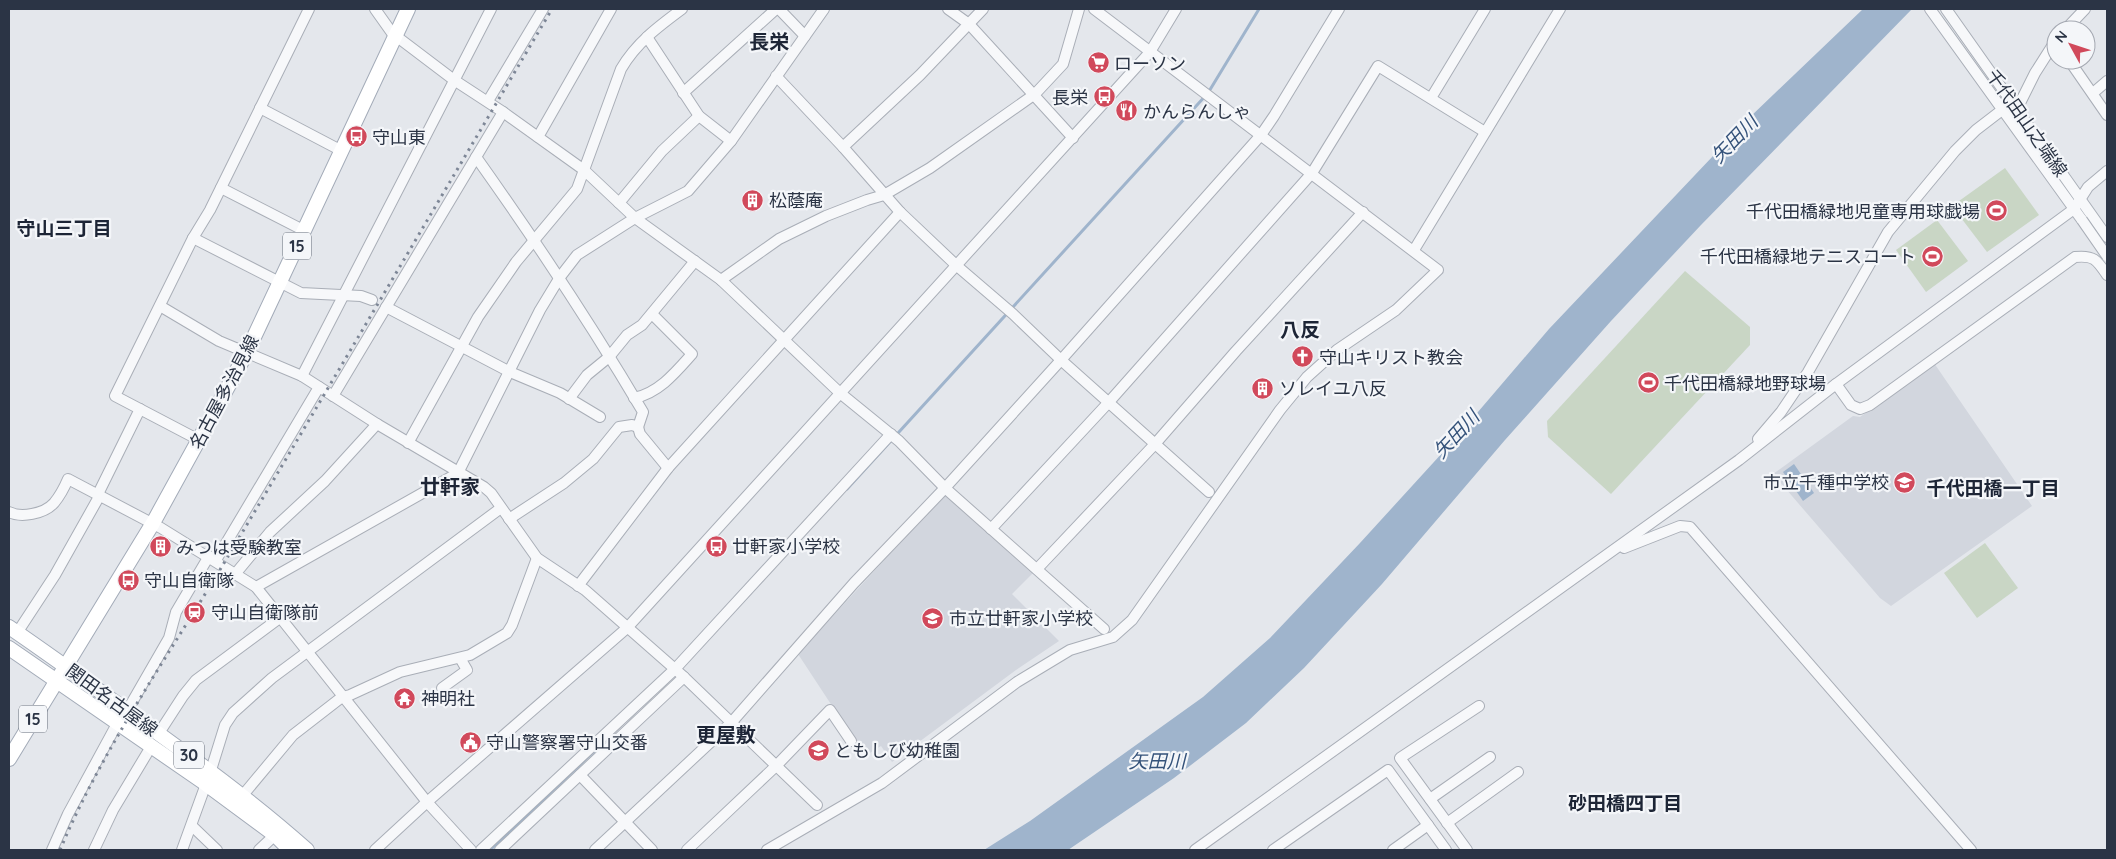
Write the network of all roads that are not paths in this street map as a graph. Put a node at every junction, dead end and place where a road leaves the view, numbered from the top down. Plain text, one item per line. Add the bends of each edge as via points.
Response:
1 (309, 9) edge
2 (374, 9) edge
3 (408, 9) edge
4 (490, 9) edge
5 (543, 9) edge
6 (611, 9) edge
7 (682, 9) edge
8 (778, 9) edge
9 (824, 9) edge
10 (948, 9) edge
11 (983, 9) edge
12 (1079, 9) edge
13 (1094, 9) edge
14 (1176, 9) edge
15 (1339, 9) edge
16 (1485, 9) edge
17 (1560, 9) edge
18 (1930, 9) edge
19 (1946, 9) edge
20 (2085, 9) edge
21 (2075, 20) edge
22 (969, 24) junction
23 (396, 35) junction
24 (804, 36) junction
25 (647, 37) junction
26 (1150, 52) junction
27 (2046, 56) edge
28 (2076, 70) edge
29 (776, 76) junction
30 (454, 80) junction
31 (2107, 81) edge
32 (684, 93) junction
33 (2093, 93) junction
34 (1035, 94) junction
35 (1431, 98) junction
36 (488, 101) junction
37 (260, 108) junction
38 (2016, 109) junction
39 (2002, 110) junction
40 (504, 112) junction
41 (699, 116) junction
42 (2107, 116) edge
43 (1485, 132) junction
44 (1260, 135) junction
45 (538, 137) junction
46 (1073, 138) junction
47 (730, 141) junction
48 (843, 147) junction
49 (342, 151) junction
50 (476, 157) junction
51 (584, 170) junction
52 (2107, 171) edge
53 (1312, 173) junction
54 (221, 188) junction
55 (884, 195) junction
56 (2080, 198) junction
57 (619, 203) junction
58 (2074, 209) junction
59 (900, 212) junction
60 (1363, 212) junction
61 (635, 218) junction
62 (304, 231) junction
63 (2107, 237) edge
64 (194, 238) junction
65 (536, 241) junction
66 (2107, 242) edge
67 (1414, 250) junction
68 (2088, 256) junction
69 (2107, 256) edge
70 (695, 261) junction
71 (957, 266) junction
72 (2107, 275) edge
73 (560, 278) junction
74 (721, 280) junction
75 (281, 281) junction
76 (345, 295) junction
77 (372, 300) dead end
78 (160, 306) junction
79 (386, 307) junction
80 (652, 314) junction
81 (783, 340) junction
82 (462, 346) junction
83 (247, 352) junction
84 (609, 357) junction
85 (1061, 360) junction
86 (510, 372) junction
87 (302, 376) junction
88 (1836, 384) junction
89 (319, 387) junction
90 (840, 393) junction
91 (334, 396) junction
92 (634, 398) junction
93 (569, 399) junction
94 (1109, 402) junction
95 (1785, 406) junction
96 (140, 409) junction
97 (1795, 416) junction
98 (600, 417) dead end
99 (377, 424) junction
100 (638, 427) junction
101 (893, 436) junction
102 (199, 440) junction
103 (408, 443) junction
104 (1155, 444) junction
105 (1739, 460) junction
106 (668, 468) junction
107 (458, 473) junction
108 (945, 488) junction
109 (1209, 492) dead end
110 (99, 495) junction
111 (501, 508) junction
112 (9, 512) edge
113 (509, 519) junction
114 (153, 523) junction
115 (991, 529) junction
116 (1609, 554) junction
117 (213, 558) junction
118 (537, 558) junction
119 (1037, 570) junction
120 (236, 573) junction
121 (578, 586) junction
122 (256, 587) junction
123 (281, 617) junction
124 (627, 628) junction
125 (1104, 629) dead end
126 (13, 630) edge
127 (9, 648) edge
128 (308, 652) junction
129 (460, 658) junction
130 (66, 666) junction
131 (675, 670) junction
132 (684, 677) junction
133 (57, 680) junction
134 (442, 688) dead end
135 (342, 696) junction
136 (1479, 706) dead end
137 (127, 711) junction
138 (118, 722) junction
139 (731, 723) junction
140 (156, 739) junction
141 (851, 740) dead end
142 (1490, 757) dead end
143 (9, 758) edge
144 (776, 766) junction
145 (1518, 772) dead end
146 (580, 775) junction
147 (209, 777) junction
148 (243, 796) junction
149 (1430, 799) junction
150 (427, 802) junction
151 (817, 805) dead end
152 (1447, 822) junction
153 (625, 823) junction
154 (1428, 825) junction
155 (192, 826) junction
156 (275, 835) junction
157 (1398, 849) edge
158 (52, 850) edge
159 (94, 850) edge
160 (182, 850) edge
161 (216, 850) edge
162 (259, 850) edge
163 (290, 850) edge
164 (308, 850) edge
165 (375, 850) edge
166 (471, 850) edge
167 (482, 850) edge
168 (500, 850) edge
169 (595, 850) edge
170 (652, 850) edge
171 (688, 850) edge
172 (767, 850) edge
173 (1195, 850) edge
174 (1273, 850) edge
175 (1446, 850) edge
176 (1467, 850) edge
177 (1971, 850) edge

1 - 37 street
2 - 23 street
3 - 23 main road, 名古屋多治見線 / 15
4 - 30 street
5 - 36 street
6 - 45 street
7 - 25 street
8 - 24 street
8 - 32 street
9 - 24 street
10 - 22 street
11 - 22 street
12 - 34 street via 1063,64
13 - 26 street
14 - 26 street
15 - 44 street
16 - 35 street
17 - 43 street
18 - 39 street, 千代田山之端線
19 - 38 street, 千代田山之端線
20 - 21 street
22 - 34 street
22 - 48 street
23 - 30 street
23 - 49 main road, 名古屋多治見線 / 15
24 - 29 street
25 - 32 street
25 - 51 street via 628,56 621,69
26 - 44 street
26 - 46 street
27 - 38 street
28 - 33 street
29 - 47 street
29 - 48 street
30 - 36 street
30 - 76 street
31 - 33 street
32 - 41 street
33 - 42 street
34 - 46 street
34 - 55 street via 930,168
35 - 43 street
35 - 53 street via 1378,66
36 - 40 street
37 - 49 street
37 - 54 street
38 - 39 street
38 - 56 street, 千代田山之端線
39 - 58 street, 千代田山之端線
39 - 95 street via 1954,151 1888,232
40 - 45 street
40 - 50 street
41 - 47 street
41 - 57 street via 662,151
43 - 67 street
44 - 53 street
44 - 85 street
45 - 51 street
46 - 71 street
47 - 61 street via 688,191
48 - 55 street
49 - 62 main road, 名古屋多治見線 / 15
50 - 65 street
50 - 79 street
51 - 57 street
51 - 65 street via 577,189
52 - 56 street
53 - 60 street
53 - 94 street
54 - 62 street
54 - 64 street
55 - 59 street
55 - 74 street via 779,239
56 - 58 street
56 - 63 street, 千代田山之端線
57 - 61 street
58 - 69 street, 千代田山之端線, bridge
58 - 88 street
59 - 71 street
59 - 81 street
60 - 67 street
60 - 104 street
61 - 70 street
61 - 73 street via 577,255
62 - 75 main road, 名古屋多治見線 / 15
64 - 75 street
64 - 78 street
65 - 73 street
65 - 82 street via 511,270
66 - 68 street
67 - 172 street via 1438,270 1396,310 1337,350 1307,377 1280,410 1132,620 1113,637 1070,650 1017,682 882,783
68 - 72 street via 2098,262
68 - 88 street via 2075,257 1870,404 1860,409 1850,405
70 - 74 street
70 - 80 street
71 - 85 street
71 - 90 street
73 - 84 street
73 - 86 street via 540,310
74 - 81 street
75 - 76 street via 301,292
75 - 83 main road, 名古屋多治見線 / 15
76 - 77 street
76 - 87 street
78 - 83 street via 219,341
78 - 96 street via 115,396
79 - 82 street
79 - 91 street
80 - 84 street
80 - 92 street via 692,354 672,376 646,396
81 - 90 street
81 - 106 street
82 - 86 street
82 - 103 street
83 - 87 street
83 - 102 main road, 名古屋多治見線 / 15
84 - 92 street
84 - 93 street via 587,375
85 - 94 street
85 - 108 street
86 - 93 street
86 - 107 street
87 - 89 street
88 - 97 street
89 - 91 street
89 - 117 street
90 - 101 street
90 - 124 street
91 - 99 street
92 - 100 street via 642,412
93 - 98 street
94 - 104 street
94 - 115 street
95 - 97 street via 1786,416
95 - 105 street
96 - 102 street
96 - 110 street
97 - 105 street
99 - 103 street
99 - 120 street via 325,481 270,532
100 - 106 street via 640,434
100 - 113 street via 619,427 593,459 564,483
101 - 108 street
101 - 131 street
102 - 114 main road, 名古屋多治見線 / 15
103 - 107 street
104 - 109 street
104 - 119 street
105 - 116 street
106 - 121 street
107 - 111 street via 484,487
107 - 122 street
108 - 115 street
108 - 139 street via 854,583
110 - 112 street via 68,478 53,504 26,515
110 - 114 street
110 - 126 street via 55,575
111 - 113 street
111 - 128 street
113 - 118 street
114 - 117 street
114 - 130 main road, 名古屋多治見線 / 15
115 - 119 street
116 - 173 street
116 - 177 street via 1680,526 1690,527
117 - 120 street
117 - 137 street via 176,612 170,638
118 - 121 street
118 - 129 street via 512,626 470,655
119 - 125 street
120 - 122 street
121 - 124 street
122 - 123 street
123 - 128 street
123 - 140 street via 196,680
124 - 131 street
124 - 150 street
126 - 130 main road, 関田名古屋線 / 30
127 - 133 main road, 関田名古屋線 / 30
128 - 135 street
128 - 147 street via 232,713 225,724
129 - 134 street via 467,670
129 - 135 street via 400,672
130 - 133 main road, 名古屋多治見線 / 15
130 - 137 main road, 関田名古屋線 / 30
131 - 132 street
131 - 167 street
132 - 139 street
132 - 146 street
133 - 138 main road, 関田名古屋線 / 30
133 - 143 main road, 名古屋多治見線 / 15
135 - 148 street via 294,735
135 - 150 street
136 - 149 street via 1400,758
137 - 140 main road, 関田名古屋線 / 30
138 - 140 main road, 関田名古屋線 / 30
138 - 158 street
139 - 144 street
139 - 153 street
140 - 147 main road, 関田名古屋線 / 30
140 - 159 street via 113,810
141 - 144 street via 830,710
142 - 149 street
144 - 151 street
144 - 171 street
145 - 152 street
146 - 153 street
146 - 168 street
147 - 148 main road, 関田名古屋線 / 30
147 - 155 street
147 - 156 main road, 関田名古屋線 / 30
148 - 164 main road, 関田名古屋線 / 30
149 - 152 street
150 - 165 street
150 - 166 street
152 - 176 street
153 - 169 street
153 - 170 street
154 - 157 street
154 - 174 street via 1388,770
154 - 175 street
155 - 160 street
155 - 161 street
156 - 162 street
156 - 163 main road, 関田名古屋線 / 30

